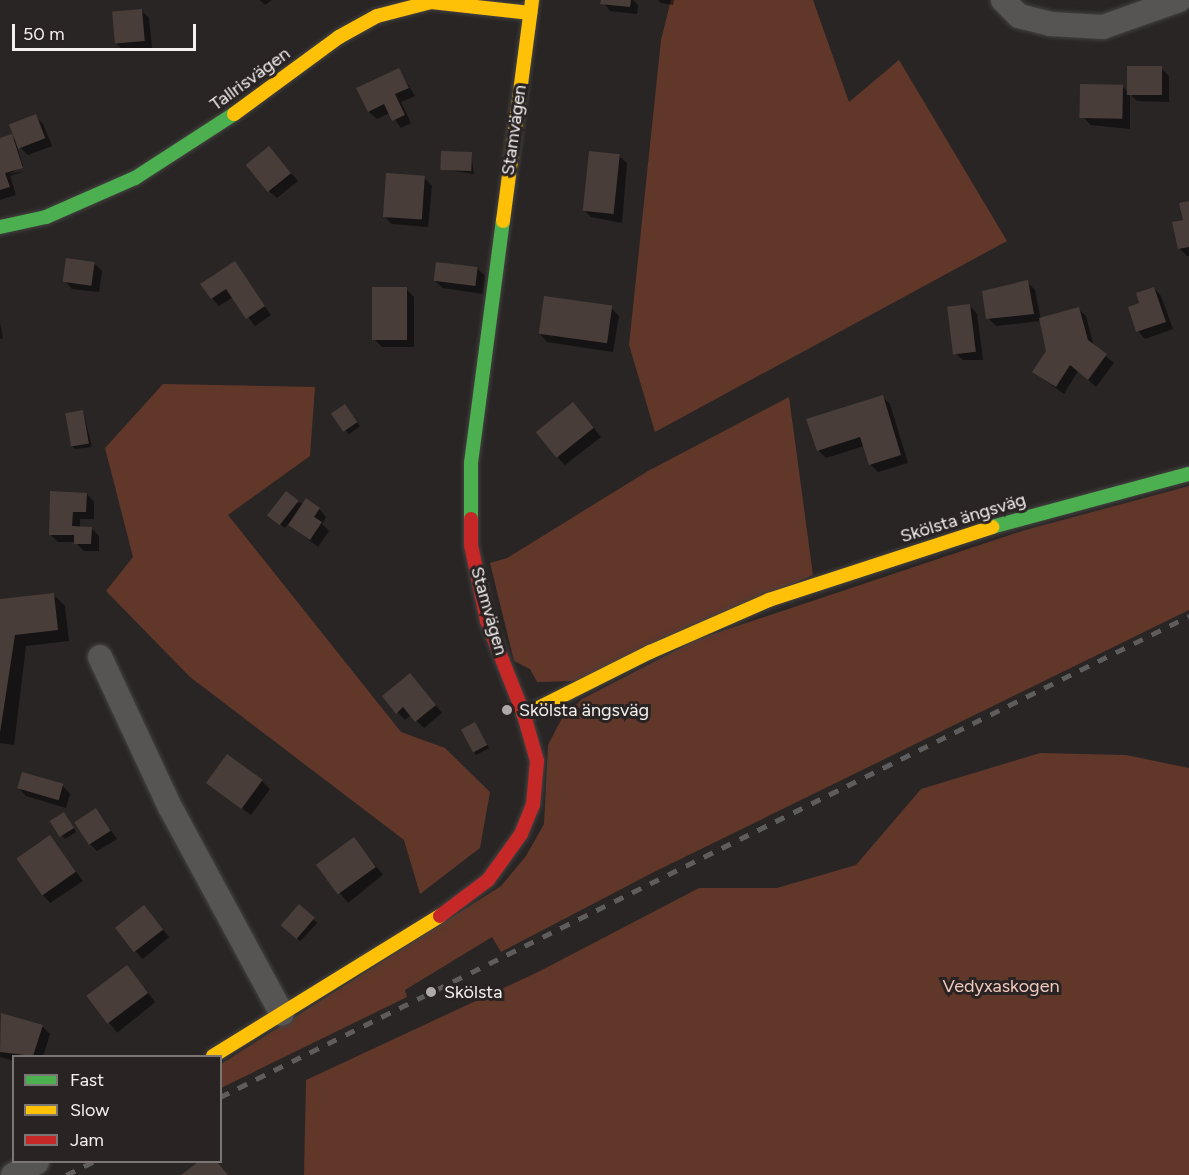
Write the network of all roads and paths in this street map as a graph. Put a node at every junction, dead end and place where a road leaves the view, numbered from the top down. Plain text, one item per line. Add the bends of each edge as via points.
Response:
1 (1003, 0) edge
2 (1179, 0) edge
3 (531, 6) edge
4 (0, 227) edge
5 (1189, 474) edge
6 (100, 657) dead end
7 (524, 715) junction
8 (282, 1014) junction
9 (215, 1055) edge
10 (34, 1163) edge
11 (13, 1175) edge

1 - 2 street via 1019,16 1050,24 1103,27
3 - 4 street, Tallrisvägen via 431,2 377,16 339,37 244,107 135,178 46,218
3 - 7 street, Stamvägen via 471,475 471,545 477,582 487,621
5 - 7 street, Skölsta ängsväg via 1000,524 769,600 650,652
6 - 8 street via 170,807
7 - 8 street, Stamvägen via 537,761 533,805 501,867 450,910
8 - 9 street, Stamvägen
10 - 11 street

